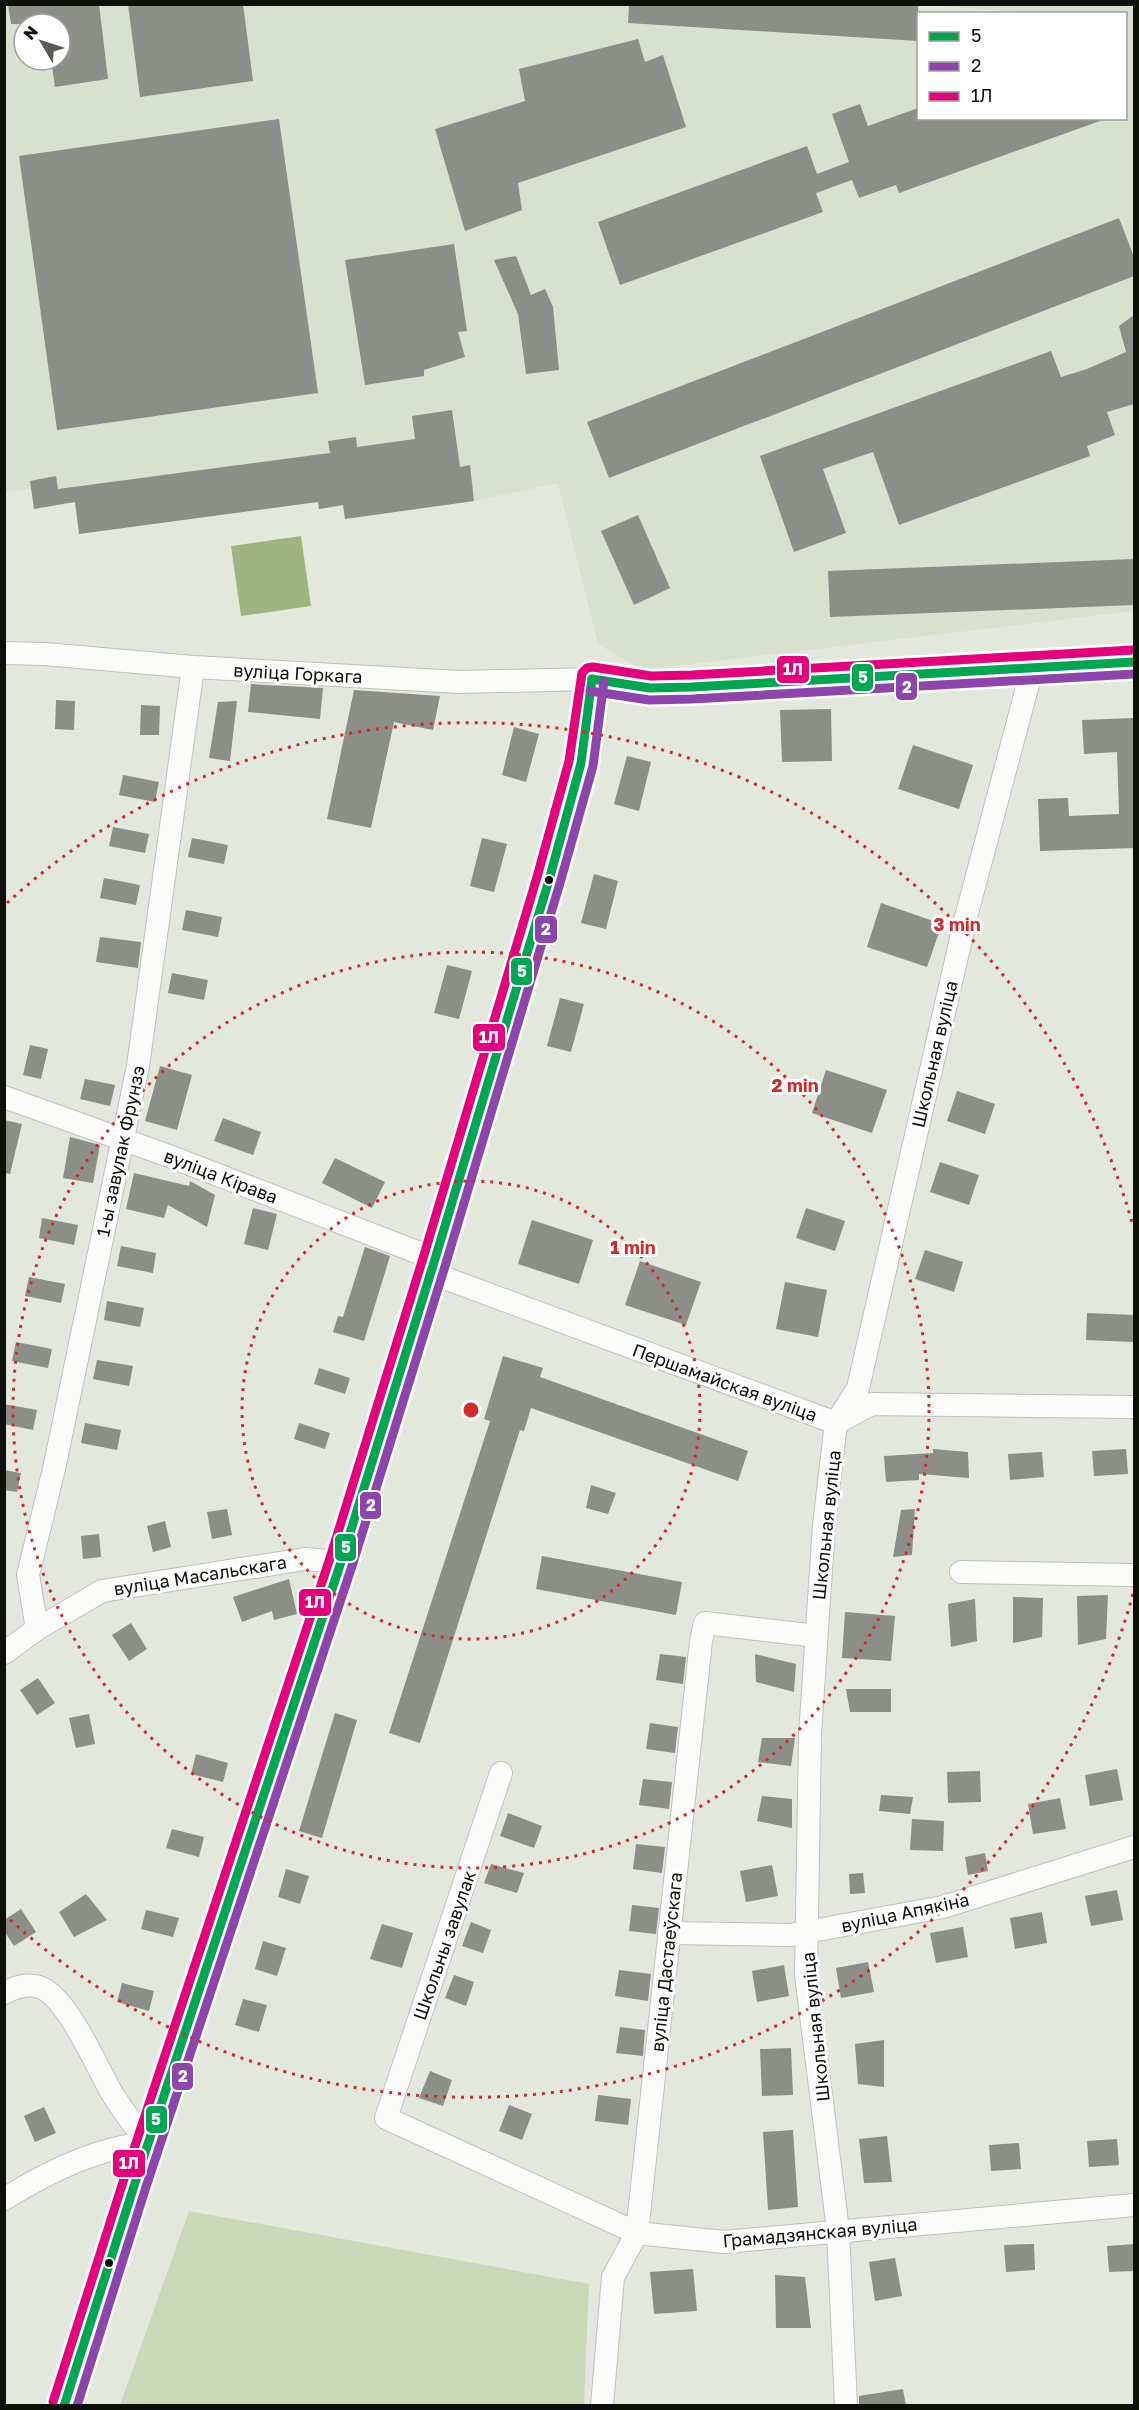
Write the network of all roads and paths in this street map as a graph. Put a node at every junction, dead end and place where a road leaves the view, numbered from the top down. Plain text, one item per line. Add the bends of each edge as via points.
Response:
1 (4, 653) edge
2 (1134, 662) edge
3 (193, 668) junction
4 (1032, 669) junction
5 (592, 679) junction
6 (4, 1097) edge
7 (123, 1139) junction
8 (433, 1266) junction
9 (1134, 1407) edge
10 (836, 1423) junction
11 (341, 1562) junction
12 (961, 1572) dead end
13 (1134, 1575) edge
14 (37, 1629) junction
15 (816, 1636) junction
16 (4, 1653) edge
17 (501, 1773) dead end
18 (1134, 1847) edge
19 (807, 1932) junction
20 (669, 1933) junction
21 (4, 1993) edge
22 (386, 2118) joint
23 (149, 2143) junction
24 (4, 2199) edge
25 (1134, 2205) edge
26 (838, 2230) junction
27 (637, 2233) junction
28 (64, 2406) edge
29 (602, 2406) edge
30 (846, 2406) edge

1 - 3 street, вуліца Горкага
2 - 4 street, вуліца Горкага
3 - 5 street, вуліца Горкага via 459,682
3 - 7 street, 1-ы завулак Фрунзэ via 138,1066
4 - 5 street, вуліца Горкага via 650,688
4 - 10 street, Школьная вуліца via 966,917 858,1388
5 - 8 street via 581,763
6 - 7 street, вуліца Кірава
7 - 8 street, вуліца Кірава via 256,1189
7 - 14 street, 1-ы завулак Фрунзэ via 28,1575
8 - 10 street, Першамайская вуліца
8 - 11 street
9 - 10 street, Першамайская вуліца via 872,1404
10 - 15 street, Школьная вуліца
11 - 14 street, вуліца Масальскага via 305,1559 102,1591
11 - 23 street
12 - 13 street
14 - 16 street, вуліца Масальскага
15 - 19 street, Школьная вуліца
15 - 20 street, вуліца Дастаеўскага via 705,1623
17 - 22 street, Школьны завулак
18 - 19 street, вуліца Апякіна via 943,1907
19 - 20 street, вуліца Апякіна
19 - 26 street, Школьная вуліца via 806,1975
20 - 27 street, вуліца Дастаеўскага
21 - 23 street via 16,1986 40,1987 64,2006 114,2095
22 - 27 street, Грамадзянская вуліца
23 - 24 street via 92,2154
23 - 28 street
25 - 26 street, Грамадзянская вуліца
26 - 27 street, Грамадзянская вуліца via 724,2242
26 - 30 street, Школьная вуліца
27 - 29 street, вуліца Дастаеўскага via 613,2277

